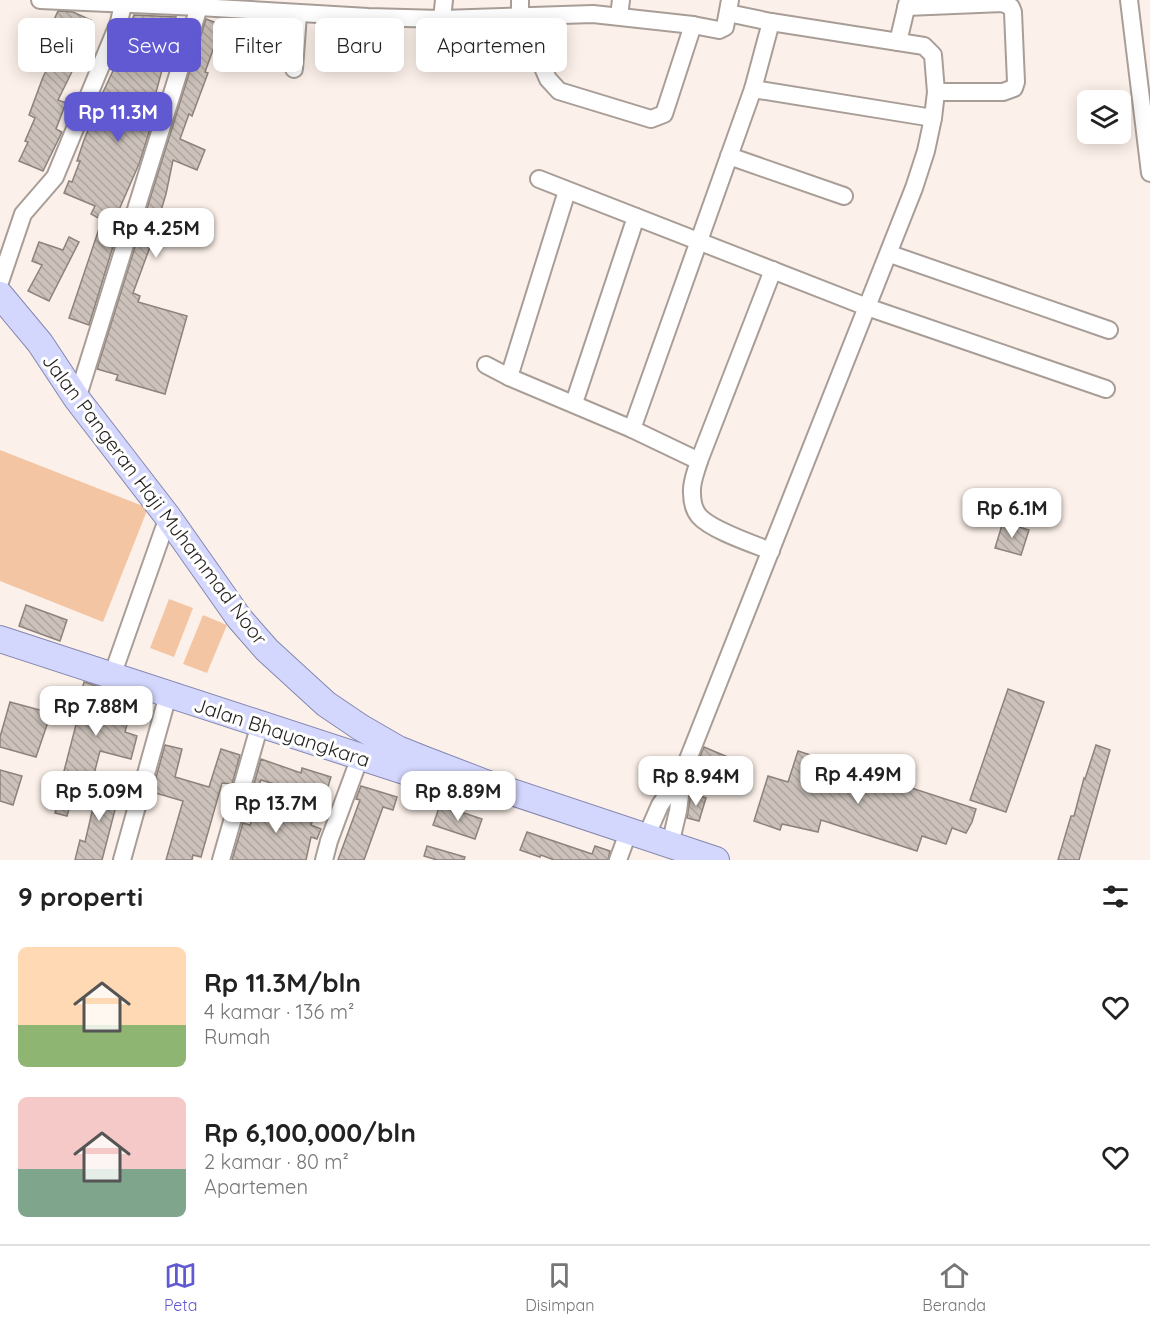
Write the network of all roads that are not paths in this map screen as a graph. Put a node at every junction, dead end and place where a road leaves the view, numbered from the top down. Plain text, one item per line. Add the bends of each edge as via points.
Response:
1 (42, 0) edge
2 (368, 0) edge
3 (444, 0) edge
4 (1129, 0) edge
5 (124, 2) edge
6 (199, 3) edge
7 (907, 4) edge
8 (729, 6) edge
9 (520, 8) edge
10 (620, 8) edge
11 (291, 9) edge
12 (368, 18) joint
13 (442, 18) edge
14 (449, 18) edge
15 (771, 22) junction
16 (693, 25) junction
17 (898, 42) junction
18 (753, 89) junction
19 (936, 92) junction
20 (933, 118) junction
21 (729, 156) junction
22 (1150, 173) edge
23 (539, 179) dead end
24 (567, 191) junction
25 (844, 196) dead end
26 (636, 217) junction
27 (700, 241) junction
28 (890, 254) junction
29 (773, 270) junction
30 (0, 282) edge
31 (0, 294) edge
32 (867, 308) junction
33 (1108, 330) dead end
34 (486, 365) dead end
35 (509, 377) junction
36 (1106, 389) dead end
37 (76, 399) junction
38 (574, 403) junction
39 (632, 429) junction
40 (699, 461) junction
41 (168, 517) junction
42 (771, 551) junction
43 (0, 639) edge
44 (112, 676) junction
45 (168, 695) junction
46 (260, 724) junction
47 (360, 757) junction
48 (393, 769) joint
49 (683, 772) junction
50 (630, 846) edge
51 (674, 852) edge
52 (122, 860) edge
53 (221, 860) edge
54 (324, 860) edge
55 (716, 860) edge

1 - 5 street
2 - 12 street
3 - 13 street
4 - 22 street
5 - 6 street
5 - 30 street via 55,177 23,214
6 - 11 street
6 - 37 street
7 - 17 street
7 - 19 street via 1003,3 1013,12 1014,88 1003,92
8 - 15 street
8 - 16 street via 721,30
9 - 10 street via 561,14
9 - 14 street
9 - 16 street via 548,80 558,91 651,118 664,114
10 - 16 street
11 - 12 street
15 - 17 street
15 - 18 street
17 - 19 street via 929,50
18 - 20 street
18 - 21 street
19 - 20 street
20 - 28 street via 926,151
21 - 25 street
21 - 27 street
23 - 24 street
24 - 26 street
24 - 35 street
26 - 27 street
26 - 38 street
27 - 29 street
27 - 39 street
28 - 32 street
28 - 33 street
29 - 32 street
29 - 40 street
31 - 37 main road, Jalan Pangeran Haji Muhammad Noor via 40,343
32 - 36 street
32 - 42 street
34 - 35 street
35 - 38 street
37 - 41 main road, Jalan Pangeran Haji Muhammad Noor
38 - 39 street
39 - 40 street
40 - 42 street via 692,493 699,516
41 - 44 street
41 - 50 main road, Jalan Pangeran Haji Muhammad Noor via 215,586 267,650 326,704 398,748
42 - 49 street
43 - 44 main road, Jalan Bhayangkara
44 - 45 main road, Jalan Bhayangkara
45 - 46 main road, Jalan Bhayangkara
45 - 52 street
46 - 47 main road, Jalan Bhayangkara
46 - 53 street
47 - 48 main road, Jalan Bhayangkara
47 - 54 street
48 - 50 main road, Jalan Pangeran Haji Muhammad Noor
49 - 50 street
49 - 51 street
50 - 51 main road, Jalan Pangeran Haji Muhammad Noor
51 - 55 main road, Jalan Pangeran Haji Muhammad Noor

